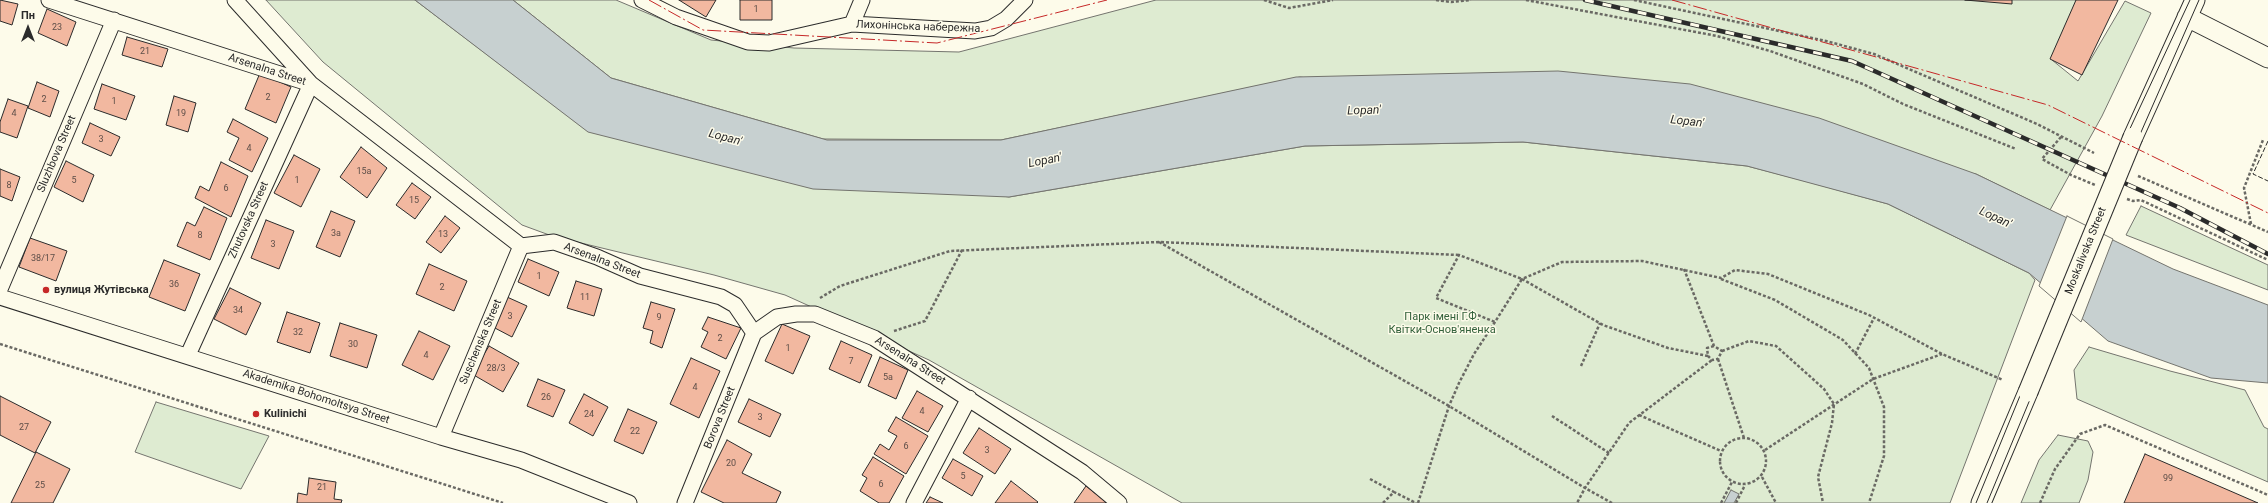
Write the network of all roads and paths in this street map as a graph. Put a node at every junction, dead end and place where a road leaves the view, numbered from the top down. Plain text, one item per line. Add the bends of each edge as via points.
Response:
1 (49, 0) edge
2 (235, 0) edge
3 (642, 0) edge
4 (862, 0) edge
5 (1025, 0) edge
6 (1264, 0) edge
7 (1333, 0) edge
8 (1436, 0) edge
9 (1471, 0) edge
10 (1526, 0) edge
11 (1634, 0) edge
12 (2195, 0) edge
13 (2187, 17) junction
14 (114, 20) junction
15 (852, 24) junction
16 (2268, 58) edge
17 (311, 84) junction
18 (2061, 137) junction
19 (2263, 140) dead end
20 (2016, 149) dead end
21 (2094, 153) dead end
22 (2138, 176) dead end
23 (2098, 186) dead end
24 (2126, 198) dead end
25 (2251, 224) junction
26 (2268, 232) edge
27 (1159, 242) junction
28 (521, 246) junction
29 (962, 250) junction
30 (1459, 255) junction
31 (2268, 260) edge
32 (1684, 269) junction
33 (1721, 278) junction
34 (1522, 279) junction
35 (0, 289) edge
36 (0, 297) edge
37 (796, 314) junction
38 (1874, 318) junction
39 (1495, 322) junction
40 (1600, 323) junction
41 (754, 333) junction
42 (874, 338) junction
43 (0, 344) edge
44 (1714, 346) junction
45 (1722, 351) junction
46 (1855, 354) junction
47 (1942, 354) junction
48 (188, 355) junction
49 (1708, 356) junction
50 (1718, 359) junction
51 (1712, 360) junction
52 (1581, 366) dead end
53 (1873, 379) junction
54 (2003, 380) dead end
55 (969, 398) junction
56 (1834, 404) junction
57 (1449, 406) junction
58 (1639, 415) junction
59 (1552, 416) dead end
60 (440, 437) junction
61 (1744, 438) junction
62 (1765, 450) junction
63 (1721, 452) junction
64 (1609, 453) junction
65 (1762, 477) junction
66 (1370, 479) dead end
67 (1732, 482) junction
68 (1745, 484) junction
69 (1585, 488) junction
70 (1394, 492) junction
71 (2268, 495) edge
72 (503, 503) edge
73 (629, 503) edge
74 (685, 503) edge
75 (914, 503) edge
76 (1119, 503) edge
77 (1383, 503) edge
78 (1417, 503) edge
79 (1577, 503) edge
80 (1612, 503) edge
81 (1721, 503) edge
82 (1736, 503) edge
83 (1776, 503) edge
84 (1823, 503) edge
85 (1869, 503) edge
86 (1981, 503) edge
87 (2040, 503) edge

1 - 14 street, Arsenalna Street
2 - 17 street
3 - 15 street, Лихонінська набережна via 676,17 748,42 769,44
4 - 15 street
5 - 15 street, Лихонінська набережна via 1006,19 991,28 975,31
6 - 7 path via 1289,8
8 - 9 path
10 - 20 path via 1717,36 1770,51 1863,84 1903,104
11 - 18 path via 1826,41 1874,54
12 - 13 street, Moskalivska Street
13 - 16 street
13 - 86 street, Moskalivska Street, bridge via 2132,137
14 - 17 street, Arsenalna Street
14 - 35 street, Sluzhbova Street
17 - 28 street, Arsenalna Street
17 - 48 street, Zhutovska Street
18 - 21 path
18 - 23 path via 2042,159
19 - 25 path via 2244,188
22 - 25 path
24 - 31 path via 2133,202 2141,200
25 - 26 path
27 - 29 path
27 - 30 path
27 - 57 path
28 - 41 street, Arsenalna Street via 554,242 597,256 640,276 721,297 735,305
28 - 60 street, Suschenska Street
29 - 37 path via 950,250 840,286
29 - 42 path via 925,321
30 - 34 path
30 - 39 path via 1436,298
32 - 33 path
32 - 34 path via 1642,261 1562,262
32 - 44 path
33 - 38 path via 1735,270 1768,274
33 - 46 path via 1775,300 1843,340
34 - 39 path
34 - 40 path
36 - 48 street, Akademika Bohomoltsya Street
37 - 41 street, Arsenalna Street via 777,317
37 - 42 street, Arsenalna Street via 815,314
38 - 46 path
38 - 47 path
39 - 57 path via 1474,354
40 - 49 path via 1668,348
40 - 52 path
41 - 74 street, Borova Street
42 - 55 street, Arsenalna Street
43 - 72 path
44 - 45 path
44 - 49 path via 1707,348
45 - 50 path
45 - 56 path via 1749,341 1776,346 1824,389
46 - 53 path via 1870,368
47 - 53 path
47 - 54 path
48 - 60 street, Akademika Bohomoltsya Street
49 - 51 path
50 - 51 path
50 - 61 path
51 - 58 path
53 - 56 path
53 - 85 path via 1884,407 1884,456
55 - 75 street
55 - 76 street, Arsenalna Street via 1082,472
56 - 62 path
56 - 84 path via 1832,423 1818,477
57 - 69 path
57 - 78 path
58 - 63 path
58 - 64 path via 1629,423
59 - 64 path
60 - 73 street, Akademika Bohomoltsya Street via 521,460
61 - 62 path
61 - 63 path via 1734,440
62 - 65 path via 1768,459
63 - 67 path via 1719,463 1724,475
64 - 69 path
65 - 68 path
65 - 83 path
66 - 70 path
67 - 68 path
67 - 81 path
68 - 82 path
69 - 79 path
69 - 80 path
70 - 77 path
70 - 78 path
71 - 87 path via 2105,425 2080,434 2055,469

